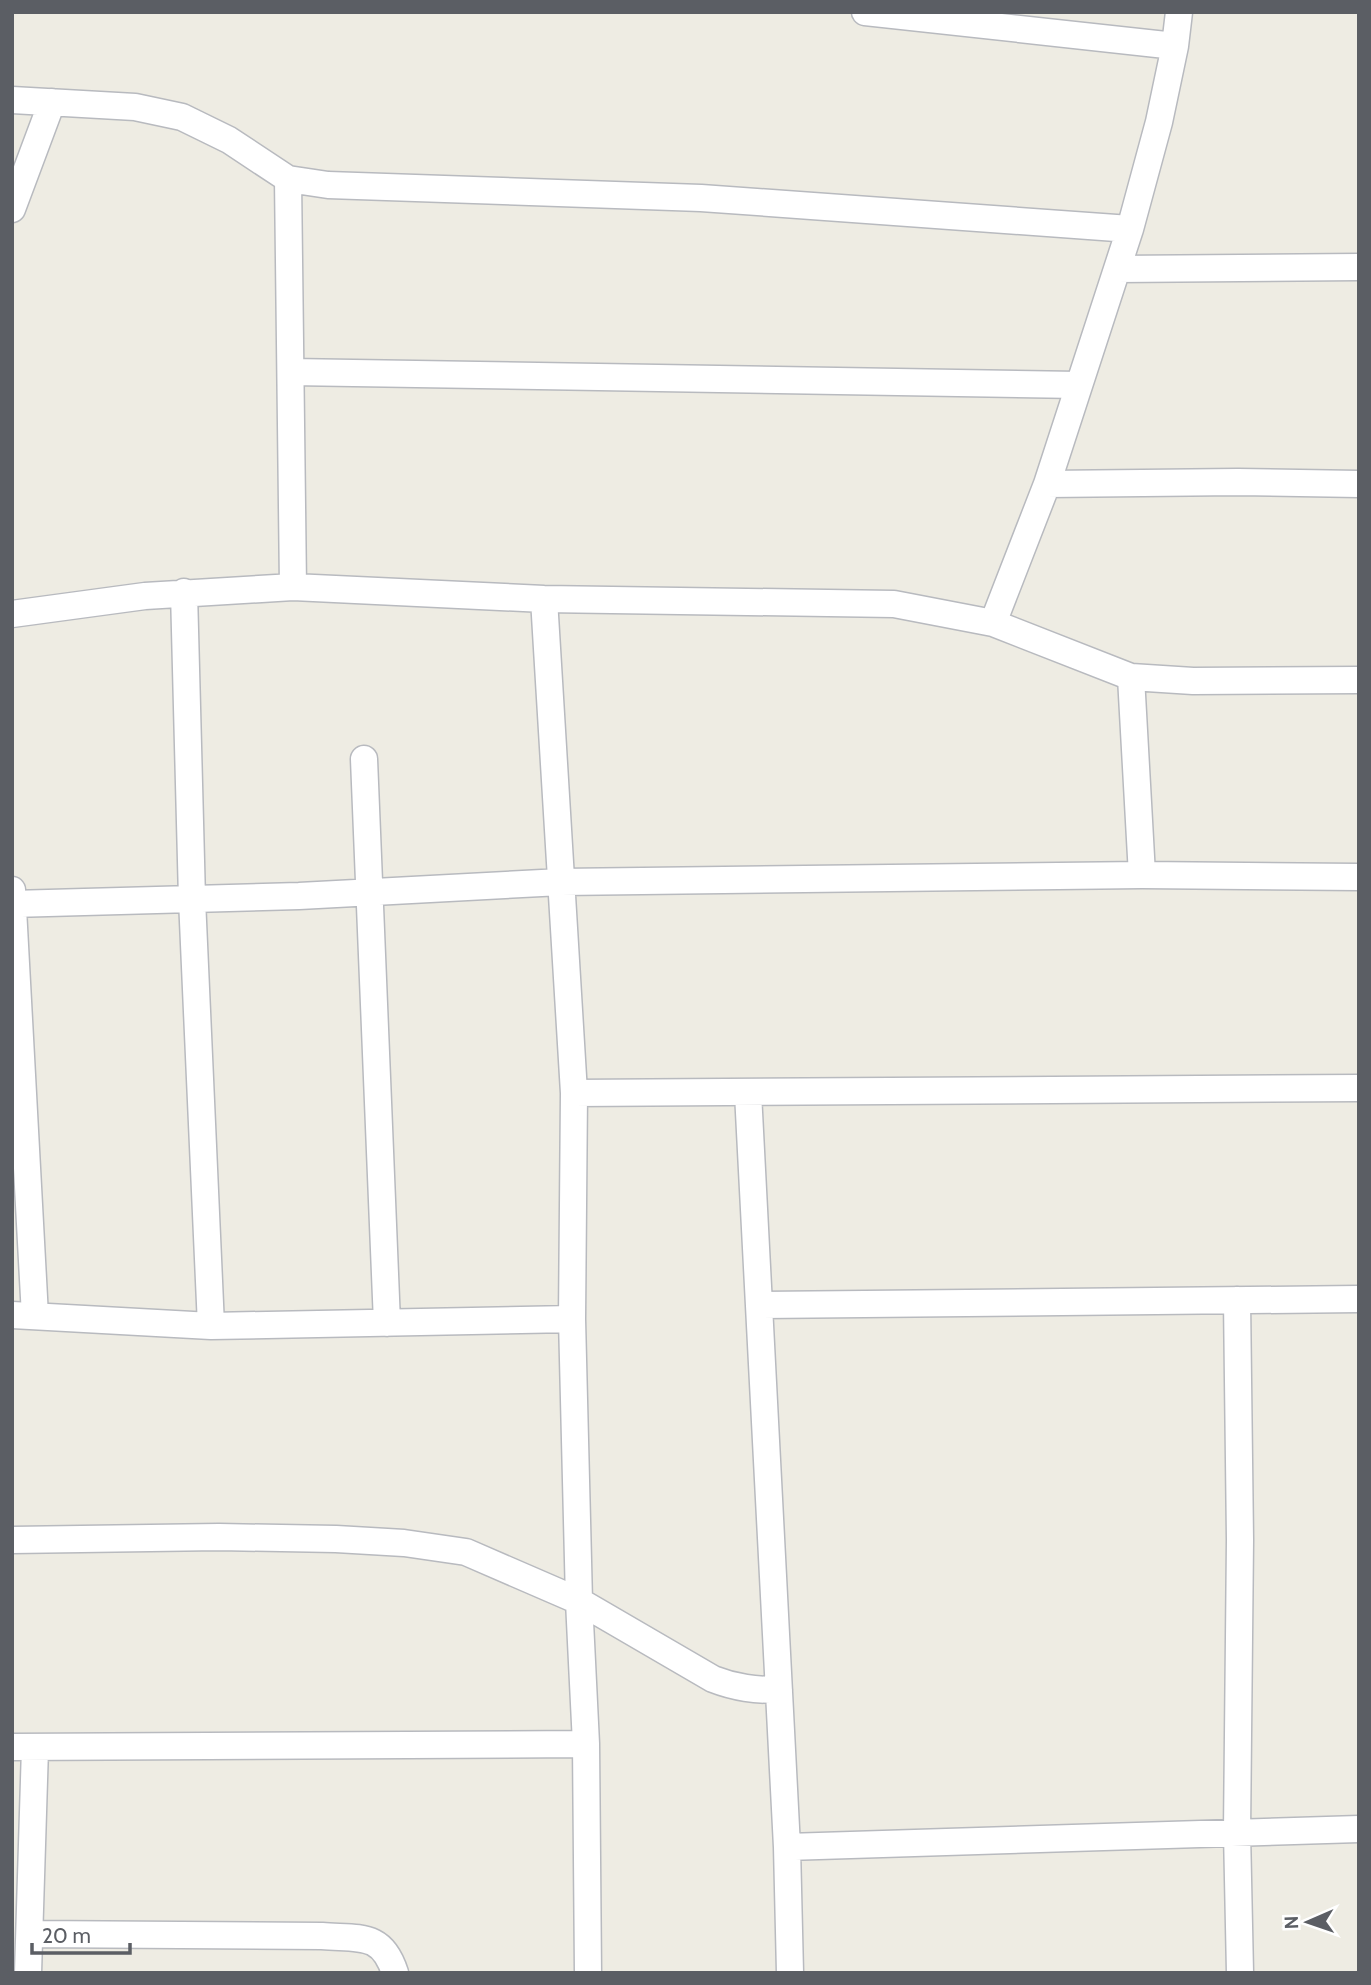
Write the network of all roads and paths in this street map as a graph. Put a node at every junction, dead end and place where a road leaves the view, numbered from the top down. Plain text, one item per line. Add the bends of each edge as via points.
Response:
1 (865, 12) edge
2 (1179, 12) edge
3 (999, 19) edge
4 (1175, 46) junction
5 (12, 100) edge
6 (52, 102) junction
7 (288, 179) junction
8 (12, 209) edge
9 (1130, 229) junction
10 (1359, 267) edge
11 (1117, 269) junction
12 (291, 372) junction
13 (1079, 386) junction
14 (1047, 484) junction
15 (1359, 484) edge
16 (293, 587) junction
17 (184, 592) junction
18 (544, 599) junction
19 (12, 614) edge
20 (993, 623) junction
21 (1131, 677) junction
22 (1359, 680) edge
23 (364, 759) dead end
24 (1142, 875) junction
25 (1359, 877) edge
26 (561, 882) junction
27 (369, 892) junction
28 (13, 899) edge
29 (192, 899) junction
30 (1359, 1088) edge
31 (575, 1093) junction
32 (748, 1093) junction
33 (1359, 1299) edge
34 (1237, 1300) junction
35 (759, 1306) junction
36 (23, 1315) edge
37 (572, 1319) junction
38 (387, 1322) junction
39 (211, 1326) junction
40 (12, 1540) edge
41 (579, 1601) junction
42 (779, 1690) junction
43 (586, 1744) junction
44 (24, 1748) edge
45 (1359, 1829) edge
46 (1237, 1832) junction
47 (787, 1847) junction
48 (30, 1934) junction
49 (28, 1973) edge
50 (395, 1973) edge
51 (588, 1973) edge
52 (790, 1973) edge
53 (1240, 1973) edge

1 - 3 street
2 - 4 street
3 - 4 street
4 - 9 street
5 - 6 street
6 - 7 street via 135,107 181,117 229,140
6 - 8 street
7 - 9 street via 328,186 701,198
7 - 12 street
9 - 11 street
10 - 11 street
11 - 13 street
12 - 13 street
12 - 16 street
13 - 14 street
14 - 15 street
14 - 20 street
16 - 17 street
16 - 18 street
17 - 19 street
17 - 29 street
18 - 20 street via 894,604
18 - 26 street
20 - 21 street
21 - 22 street
21 - 24 street
23 - 27 street
24 - 25 street
24 - 26 street
26 - 27 street
26 - 31 street
27 - 29 street
27 - 38 street
28 - 29 street
28 - 36 street
29 - 39 street
30 - 32 street
31 - 32 street
31 - 37 street
32 - 35 street
33 - 34 street
34 - 35 street
34 - 46 street
35 - 42 street
36 - 39 street
37 - 38 street
37 - 41 street
38 - 39 street
40 - 41 street via 219,1537 404,1543 466,1552
41 - 42 street via 713,1679 735,1688
41 - 43 street
42 - 47 street
43 - 44 street
43 - 51 street
44 - 48 street
45 - 46 street
46 - 47 street
46 - 53 street
47 - 52 street
48 - 49 street
48 - 50 street via 363,1940 386,1950

